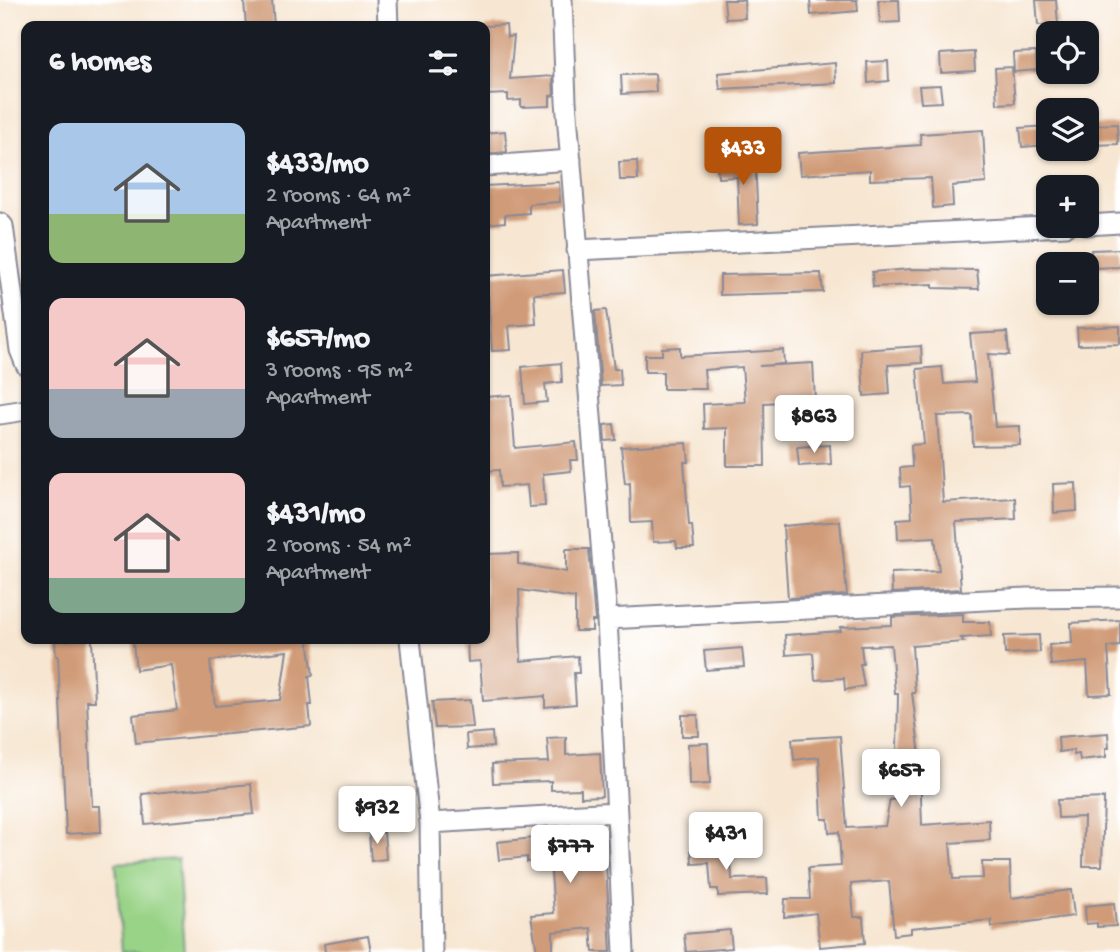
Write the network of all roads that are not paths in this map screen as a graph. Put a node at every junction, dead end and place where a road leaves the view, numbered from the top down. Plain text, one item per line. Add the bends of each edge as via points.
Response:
1 (387, 0) edge
2 (562, 0) edge
3 (388, 21) edge
4 (571, 160) junction
5 (490, 166) edge
6 (0, 223) edge
7 (1120, 223) edge
8 (1099, 224) edge
9 (1036, 227) edge
10 (578, 250) junction
11 (21, 352) edge
12 (21, 411) edge
13 (0, 414) edge
14 (1120, 597) edge
15 (607, 618) junction
16 (411, 644) edge
17 (616, 812) junction
18 (430, 823) junction
19 (432, 952) edge
20 (625, 952) edge

1 - 3 street
2 - 4 street
4 - 5 street
4 - 10 street
6 - 11 street
7 - 8 street
9 - 10 street
10 - 15 street
12 - 13 street
14 - 15 street
15 - 17 street
16 - 18 street
17 - 18 street
17 - 20 street
18 - 19 street

